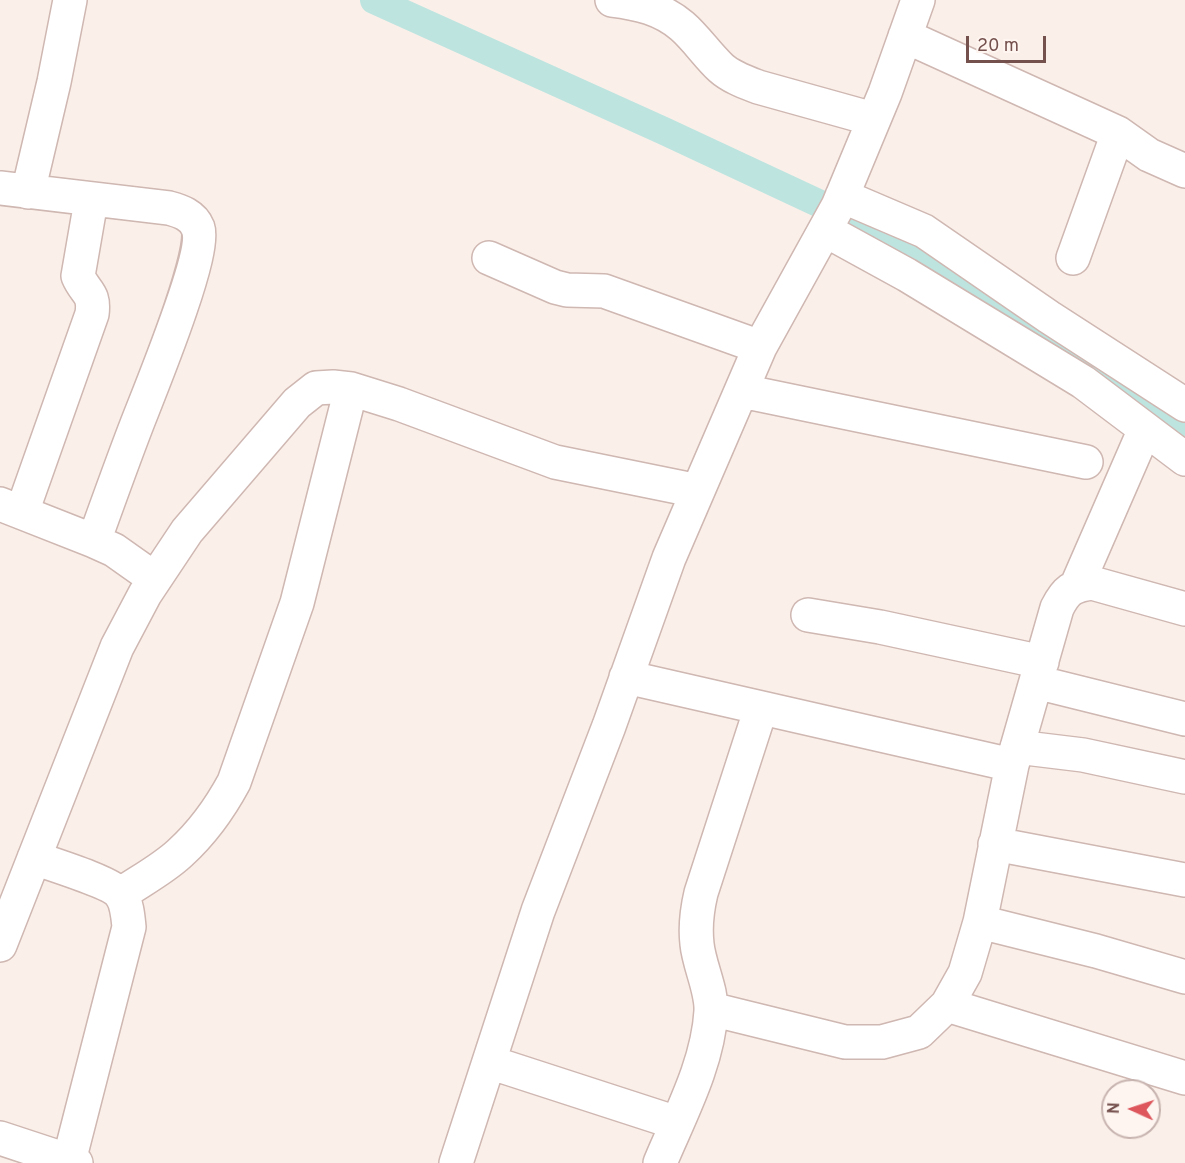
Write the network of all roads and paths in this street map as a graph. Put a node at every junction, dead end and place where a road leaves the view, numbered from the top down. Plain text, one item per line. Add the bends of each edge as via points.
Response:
1 (70, 0) edge
2 (612, 0) edge
3 (918, 0) edge
4 (905, 36) junction
5 (873, 119) junction
6 (1118, 133) junction
7 (1185, 170) edge
8 (14, 190) edge
9 (91, 201) junction
10 (834, 213) junction
11 (489, 258) dead end
12 (1072, 258) dead end
13 (760, 347) junction
14 (351, 389) junction
15 (742, 391) junction
16 (1185, 405) edge
17 (1145, 429) junction
18 (1185, 459) edge
19 (1086, 462) dead end
20 (698, 491) junction
21 (11, 508) edge
22 (123, 557) junction
23 (1077, 585) junction
24 (1185, 609) edge
25 (808, 615) dead end
26 (1039, 672) junction
27 (626, 677) junction
28 (761, 708) junction
29 (1185, 719) edge
30 (1014, 756) junction
31 (1185, 777) edge
32 (995, 844) junction
33 (34, 858) junction
34 (1185, 880) edge
35 (121, 894) junction
36 (980, 922) junction
37 (0, 945) edge
38 (1185, 977) edge
39 (947, 1005) junction
40 (711, 1009) junction
41 (489, 1062) junction
42 (1185, 1078) edge
43 (677, 1123) junction
44 (0, 1138) edge
45 (72, 1162) edge
46 (456, 1163) edge
47 (660, 1163) edge

1 - 8 street via 54,82
2 - 5 street via 660,11 682,26 722,69 740,80
3 - 4 street
4 - 5 street
4 - 6 street
5 - 10 street
6 - 7 street via 1149,155
6 - 12 street
8 - 9 street
9 - 21 street via 78,276 92,295 92,314
9 - 22 street via 169,208 182,212 198,228 199,240 167,349
10 - 13 street
10 - 16 street via 924,231
10 - 17 street via 907,275 1083,382
11 - 13 street via 555,287 604,291
13 - 15 street
14 - 20 street via 555,462
14 - 22 street via 316,388 297,403 187,531
14 - 35 street via 297,603 234,782 223,803 178,855
15 - 19 street
15 - 20 street
17 - 18 street
17 - 23 street
20 - 27 street
21 - 22 street
22 - 33 street via 145,594 117,647
23 - 24 street via 1113,588
23 - 26 street via 1064,594 1057,608
25 - 26 street via 880,627
26 - 29 street
26 - 30 street
27 - 28 street
27 - 41 street via 538,910
28 - 30 street
28 - 40 street via 696,915 696,944
30 - 31 street via 1083,754
30 - 32 street
32 - 34 street
32 - 36 street
33 - 35 street
33 - 37 street
35 - 45 street via 129,927
36 - 38 street
36 - 39 street via 965,973
39 - 40 street via 919,1032 882,1042 845,1042
39 - 42 street
40 - 43 street via 705,1050
41 - 43 street
41 - 46 street
43 - 47 street
44 - 45 street

